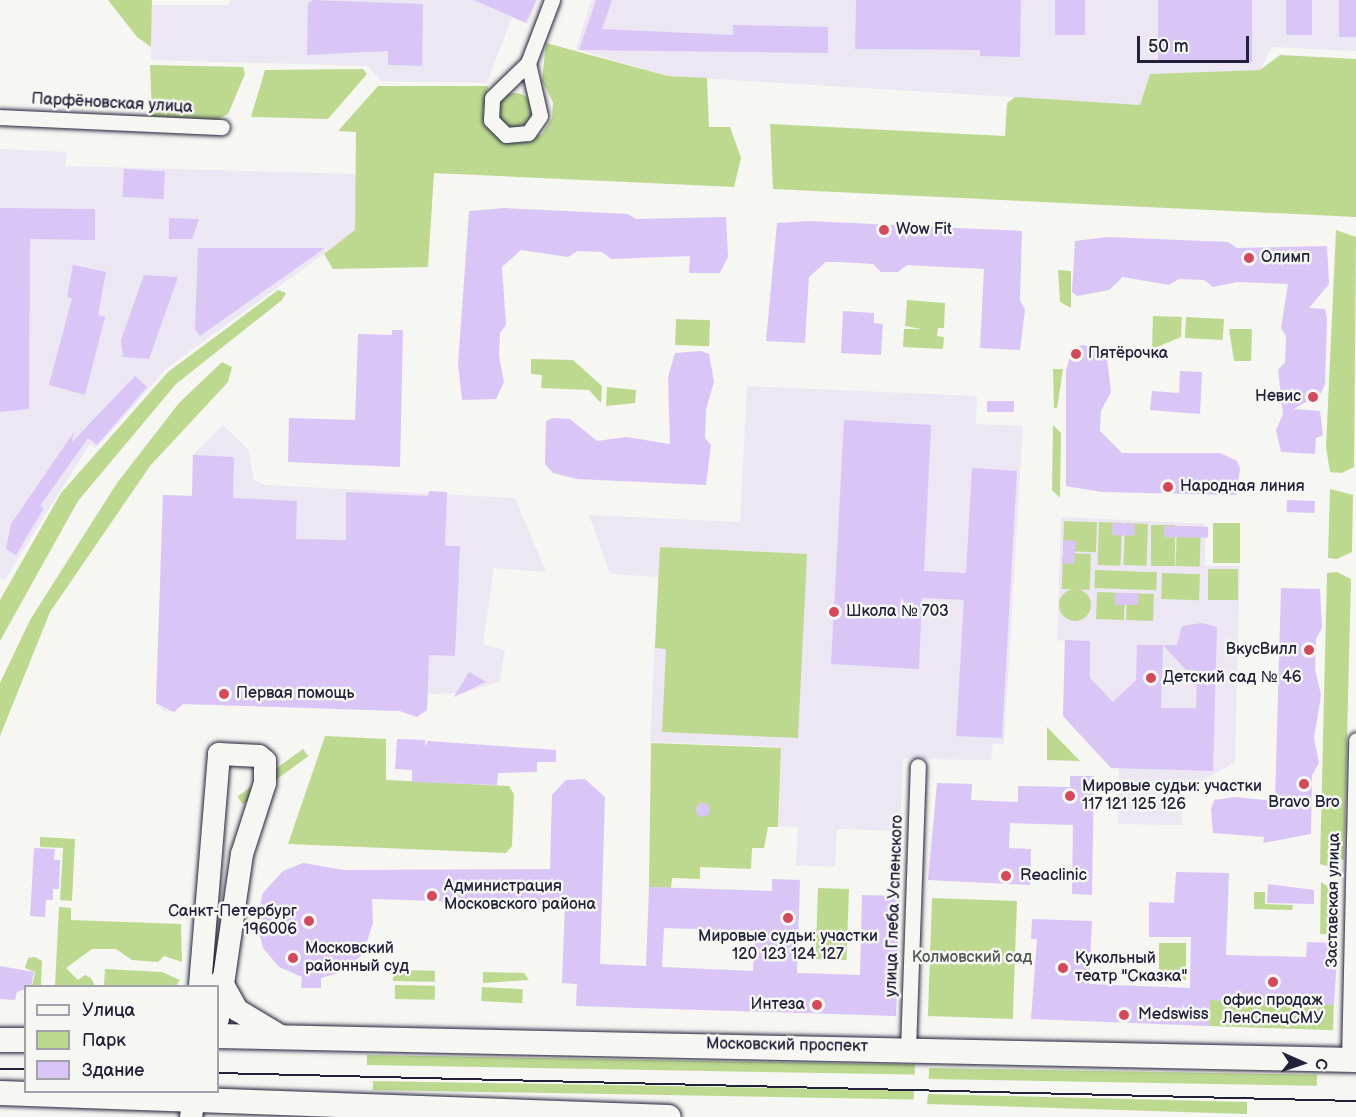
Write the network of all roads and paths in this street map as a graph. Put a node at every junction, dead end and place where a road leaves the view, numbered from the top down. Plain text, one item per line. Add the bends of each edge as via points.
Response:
1 (552, 0) edge
2 (528, 63) junction
3 (0, 117) edge
4 (222, 127) dead end
5 (1356, 740) edge
6 (918, 766) dead end
7 (211, 984) edge
8 (219, 992) edge
9 (279, 1035) junction
10 (219, 1036) edge
11 (0, 1040) edge
12 (24, 1040) edge
13 (908, 1049) junction
14 (1352, 1060) edge
15 (0, 1093) edge
16 (195, 1100) edge
17 (669, 1117) edge

1 - 2 street
2 - 2 street via 492,98 491,120 506,135 528,133 540,116
3 - 4 street, Парфёновская улица
5 - 14 street, Заставская улица
6 - 13 street, улица Глеба Успенского
7 - 7 street via 242,854 265,783 265,761 259,756 219,754
8 - 9 street via 237,1011
9 - 10 main road, Московский проспект
9 - 13 main road, Московский проспект
11 - 12 main road
13 - 14 main road, Московский проспект
15 - 16 main road
16 - 17 main road

